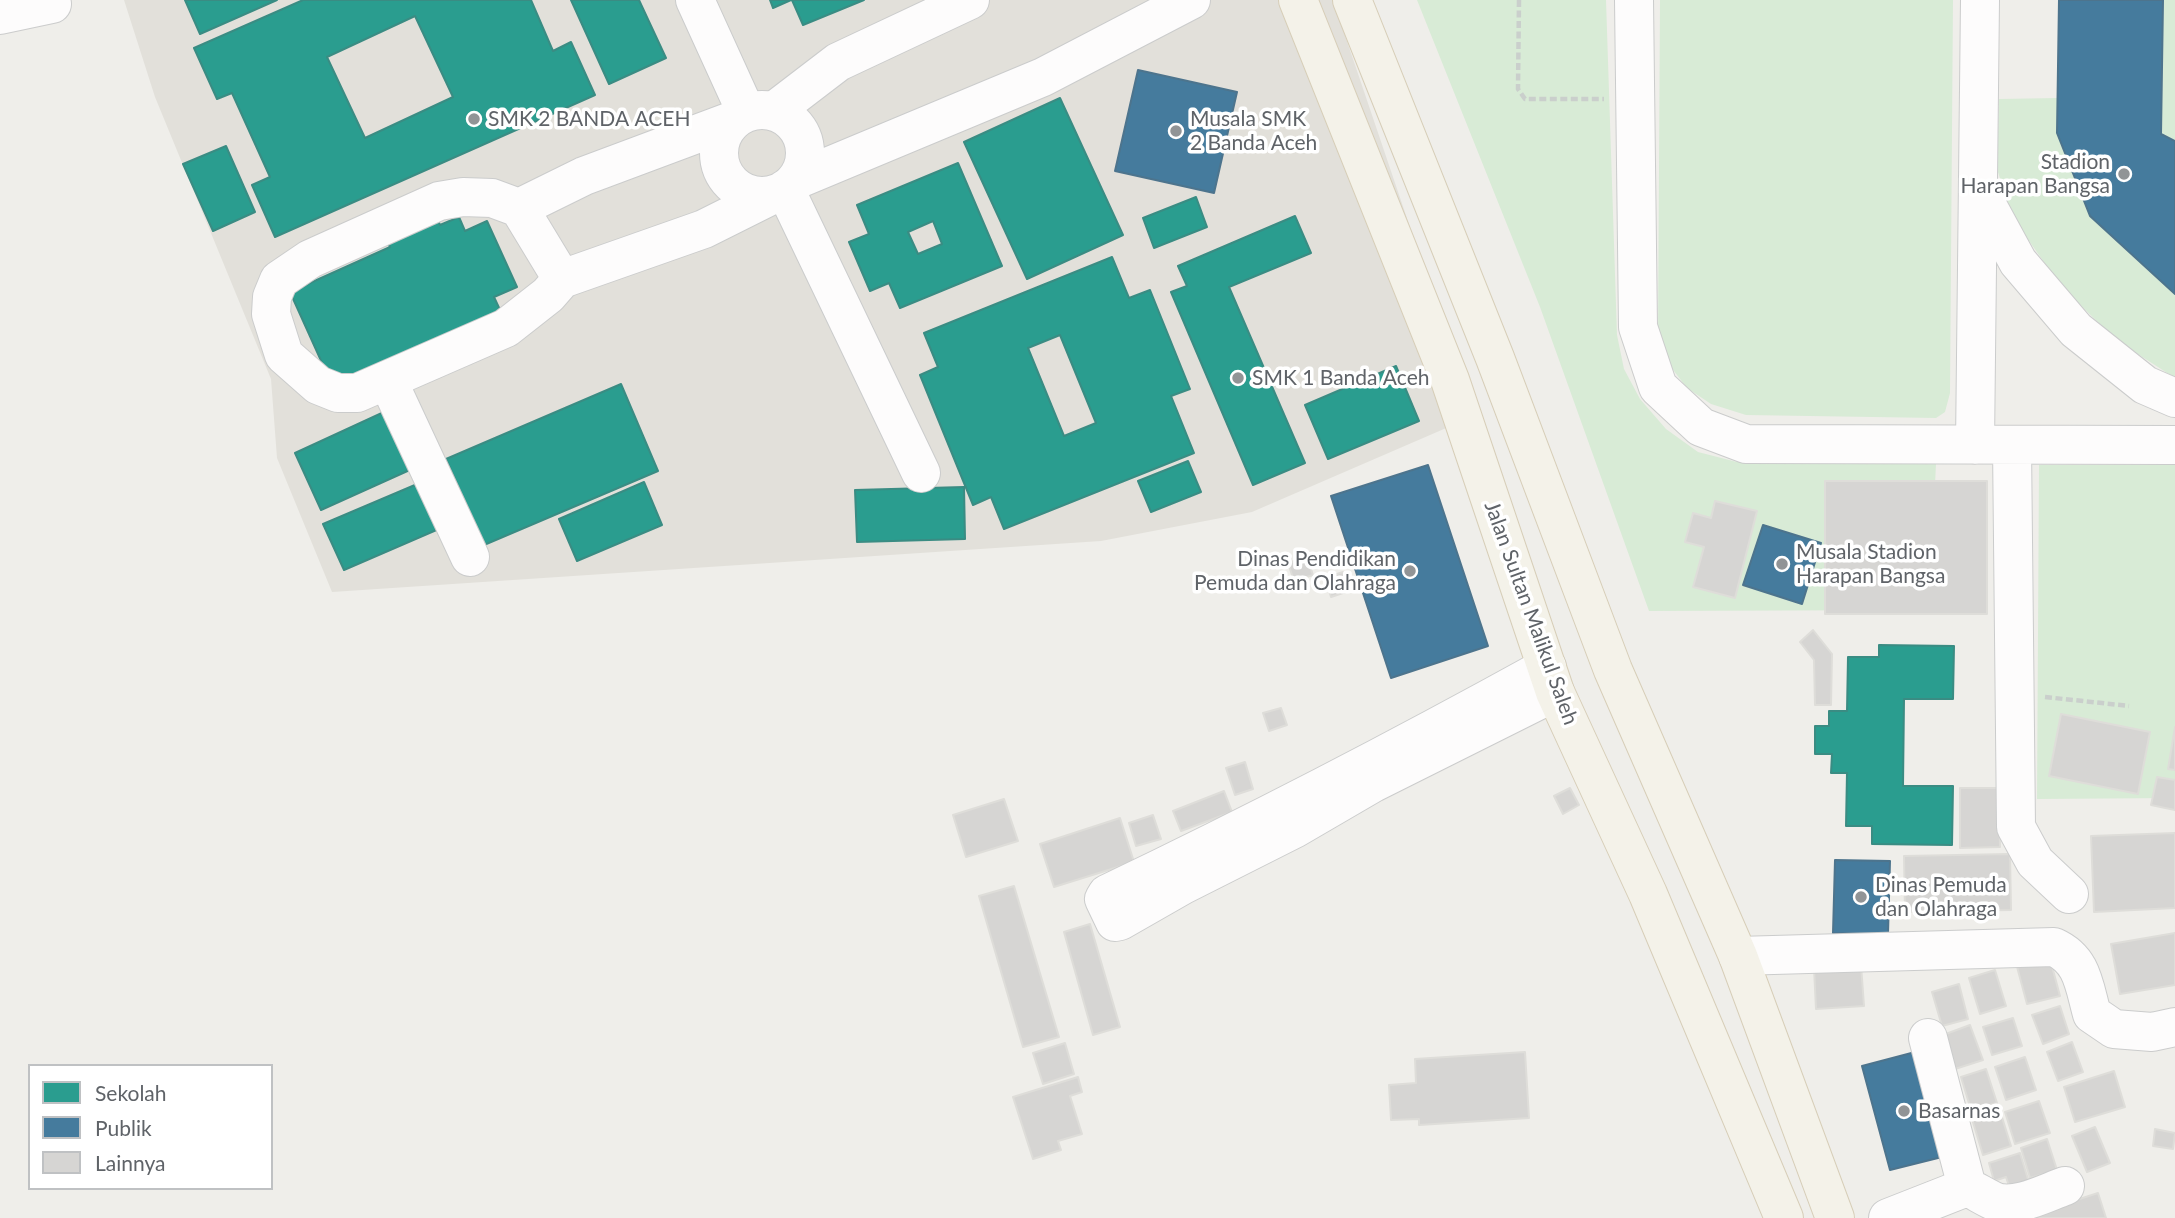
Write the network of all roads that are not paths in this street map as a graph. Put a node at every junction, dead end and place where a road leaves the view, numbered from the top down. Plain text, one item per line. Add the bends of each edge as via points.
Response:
1 (695, 0) edge
2 (970, 0) edge
3 (1191, 0) edge
4 (1298, 0) edge
5 (1352, 0) edge
6 (1634, 0) edge
7 (1980, 0) edge
8 (52, 4) dead end
9 (0, 15) edge
10 (752, 115) junction
11 (784, 188) junction
12 (1979, 190) junction
13 (519, 208) junction
14 (562, 279) junction
15 (1495, 358) junction
16 (1450, 380) junction
17 (388, 381) junction
18 (2175, 398) edge
19 (1994, 445) junction
20 (2175, 445) edge
21 (921, 472) dead end
22 (470, 557) dead end
23 (1551, 680) junction
24 (1701, 870) junction
25 (1648, 894) junction
26 (2069, 894) dead end
27 (1738, 956) junction
28 (2175, 1027) edge
29 (1928, 1038) dead end
30 (1967, 1186) junction
31 (2065, 1186) dead end
32 (1784, 1218) edge
33 (1835, 1218) edge
34 (1888, 1218) edge

1 - 10 street
2 - 10 street via 838,62
3 - 11 street via 1042,77
4 - 16 main road, Jalan Sultan Malikul Saleh
5 - 15 main road
6 - 19 street via 1638,327 1658,387 1701,427 1746,444
7 - 12 street
8 - 9 street
10 - 11 street via 787,117 803,140 803,168
10 - 11 street via 724,131 719,144 723,172 732,184 757,196
10 - 13 street via 584,176
11 - 14 street via 704,229
11 - 21 street
12 - 18 street via 2018,262 2076,330 2145,385
12 - 19 street
13 - 14 street
13 - 17 street via 492,198 439,201 310,259 279,280 271,314 284,355 318,385 338,393 357,393
14 - 17 street via 506,328
15 - 16 main road
15 - 24 main road via 1613,670
16 - 23 main road, Jalan Sultan Malikul Saleh
17 - 22 street
19 - 20 street
19 - 26 street via 2013,693 2016,827 2035,862
23 - 23 street via 1294,829 1120,921 1115,922 1105,904 1107,894 1378,759
23 - 25 main road, Jalan Sultan Malikul Saleh
24 - 25 main road
24 - 27 main road
25 - 32 main road, Jalan Sultan Malikul Saleh
27 - 28 street via 2054,947 2078,965 2092,1014 2114,1029 2152,1032
27 - 33 main road
29 - 30 street
30 - 31 street via 2007,1203
30 - 34 street

